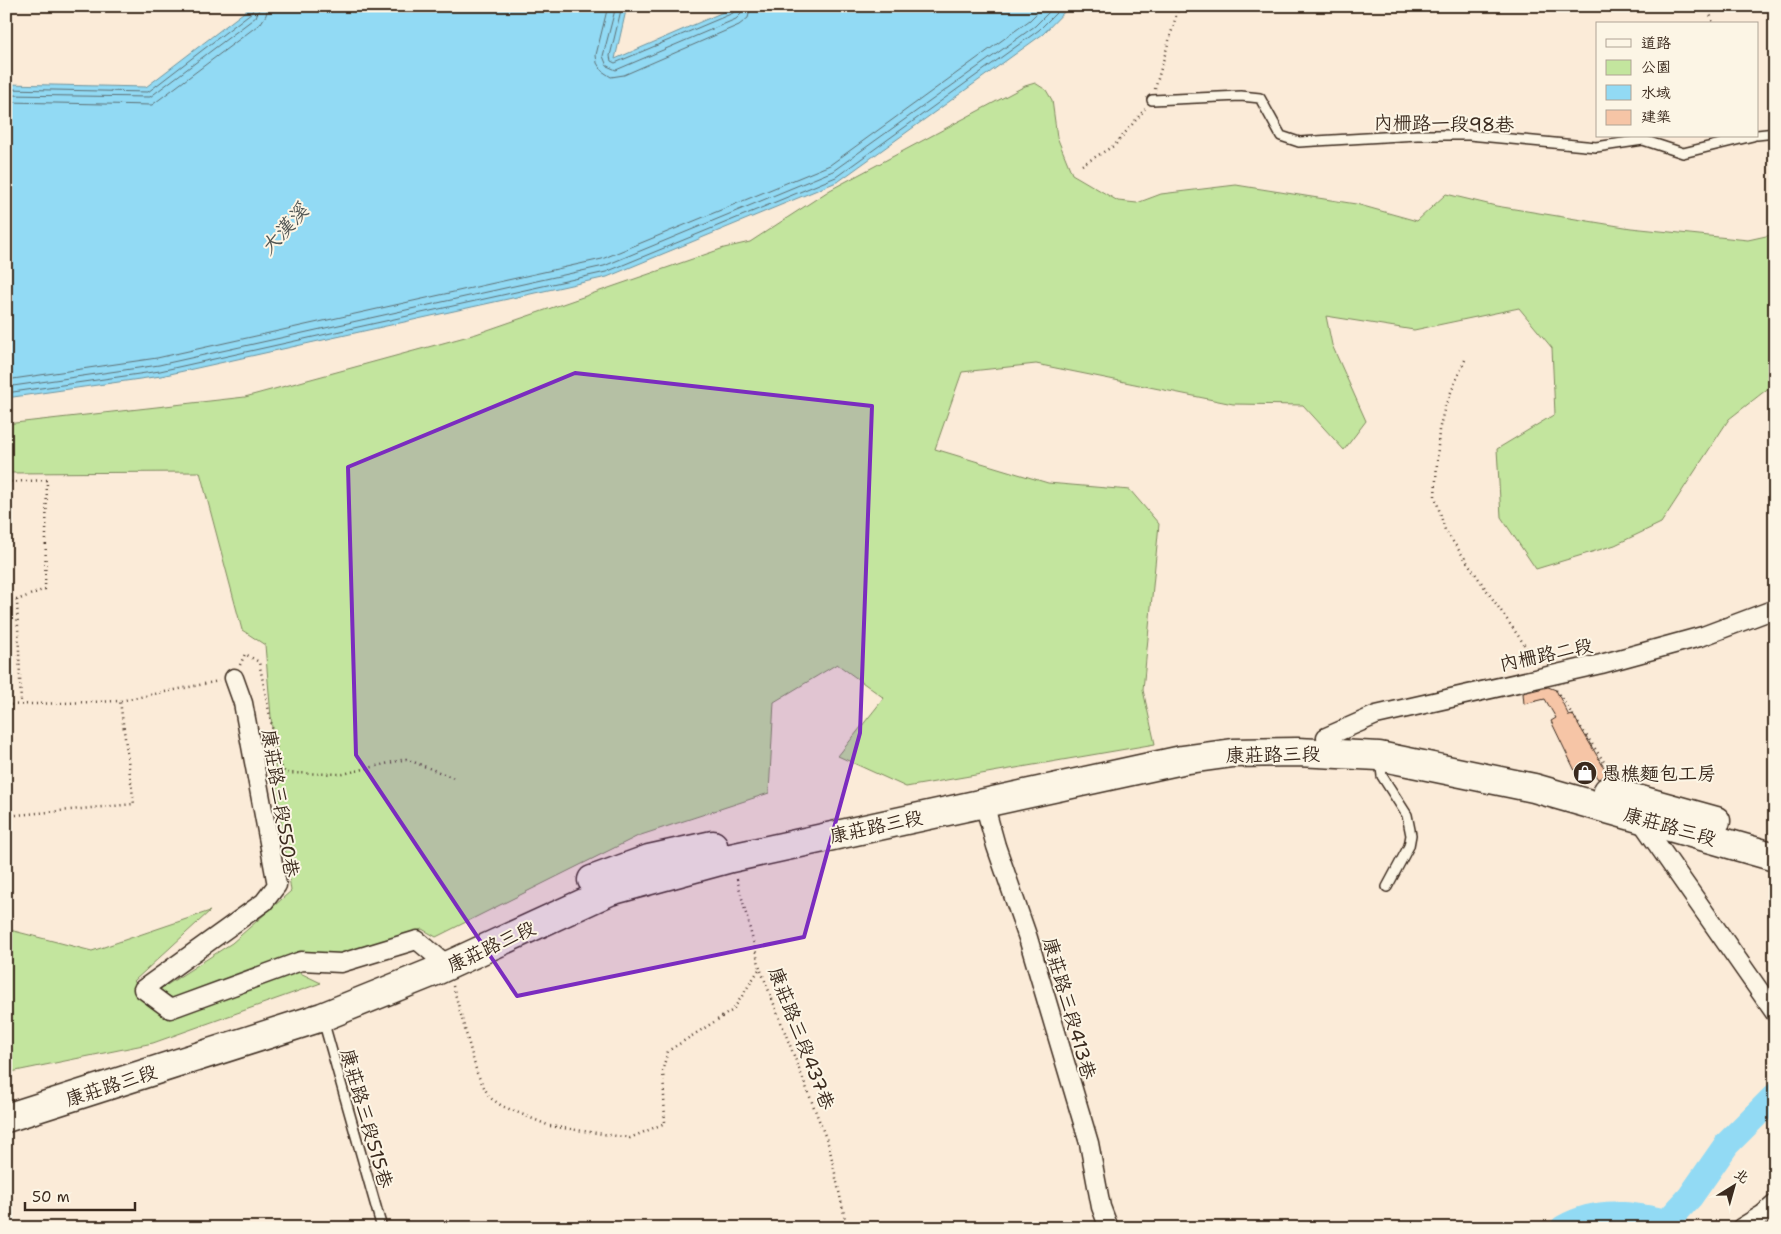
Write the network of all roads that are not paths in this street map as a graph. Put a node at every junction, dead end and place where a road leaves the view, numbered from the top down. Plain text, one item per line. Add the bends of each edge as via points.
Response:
1 (1152, 100) dead end
2 (1775, 133) edge
3 (1758, 136) edge
4 (1744, 138) edge
5 (1775, 609) edge
6 (234, 678) dead end
7 (1326, 737) junction
8 (1379, 750) junction
9 (984, 803) junction
10 (1641, 821) junction
11 (1775, 838) edge
12 (1775, 857) edge
13 (1387, 887) dead end
14 (439, 959) junction
15 (1775, 1013) edge
16 (322, 1017) junction
17 (6, 1102) edge
18 (6, 1118) edge
19 (1775, 1204) edge
20 (382, 1228) edge
21 (1109, 1228) edge
22 (1741, 1228) edge

1 - 4 lane, 內柵路一段98巷 via 1260,98 1281,136 1299,142 1469,135 1596,147 1643,140 1682,153
2 - 3 lane
5 - 7 street, 內柵路二段 via 1703,636 1376,715
6 - 14 street, 康莊路三段550巷 via 243,703 277,885 264,902 143,989 170,1009 301,961 341,962 417,940
7 - 8 main road, 康莊路三段
7 - 14 main road, 康莊路三段 via 1212,742 649,859 604,874
8 - 9 main road, 康莊路三段 via 1233,753 1182,760
8 - 10 main road, 康莊路三段 via 1534,788
8 - 11 main road, 康莊路三段 via 1434,750 1627,796
8 - 13 lane via 1382,776 1407,815 1411,834 1409,846
9 - 14 main road, 康莊路三段 via 731,858 610,891
9 - 21 street, 康莊路三段413巷 via 1089,1143
10 - 12 main road, 康莊路三段
10 - 15 street
14 - 16 main road, 康莊路三段
14 - 17 main road, 康莊路三段
16 - 18 main road, 康莊路三段
16 - 20 lane, 康莊路三段515巷
19 - 22 street

